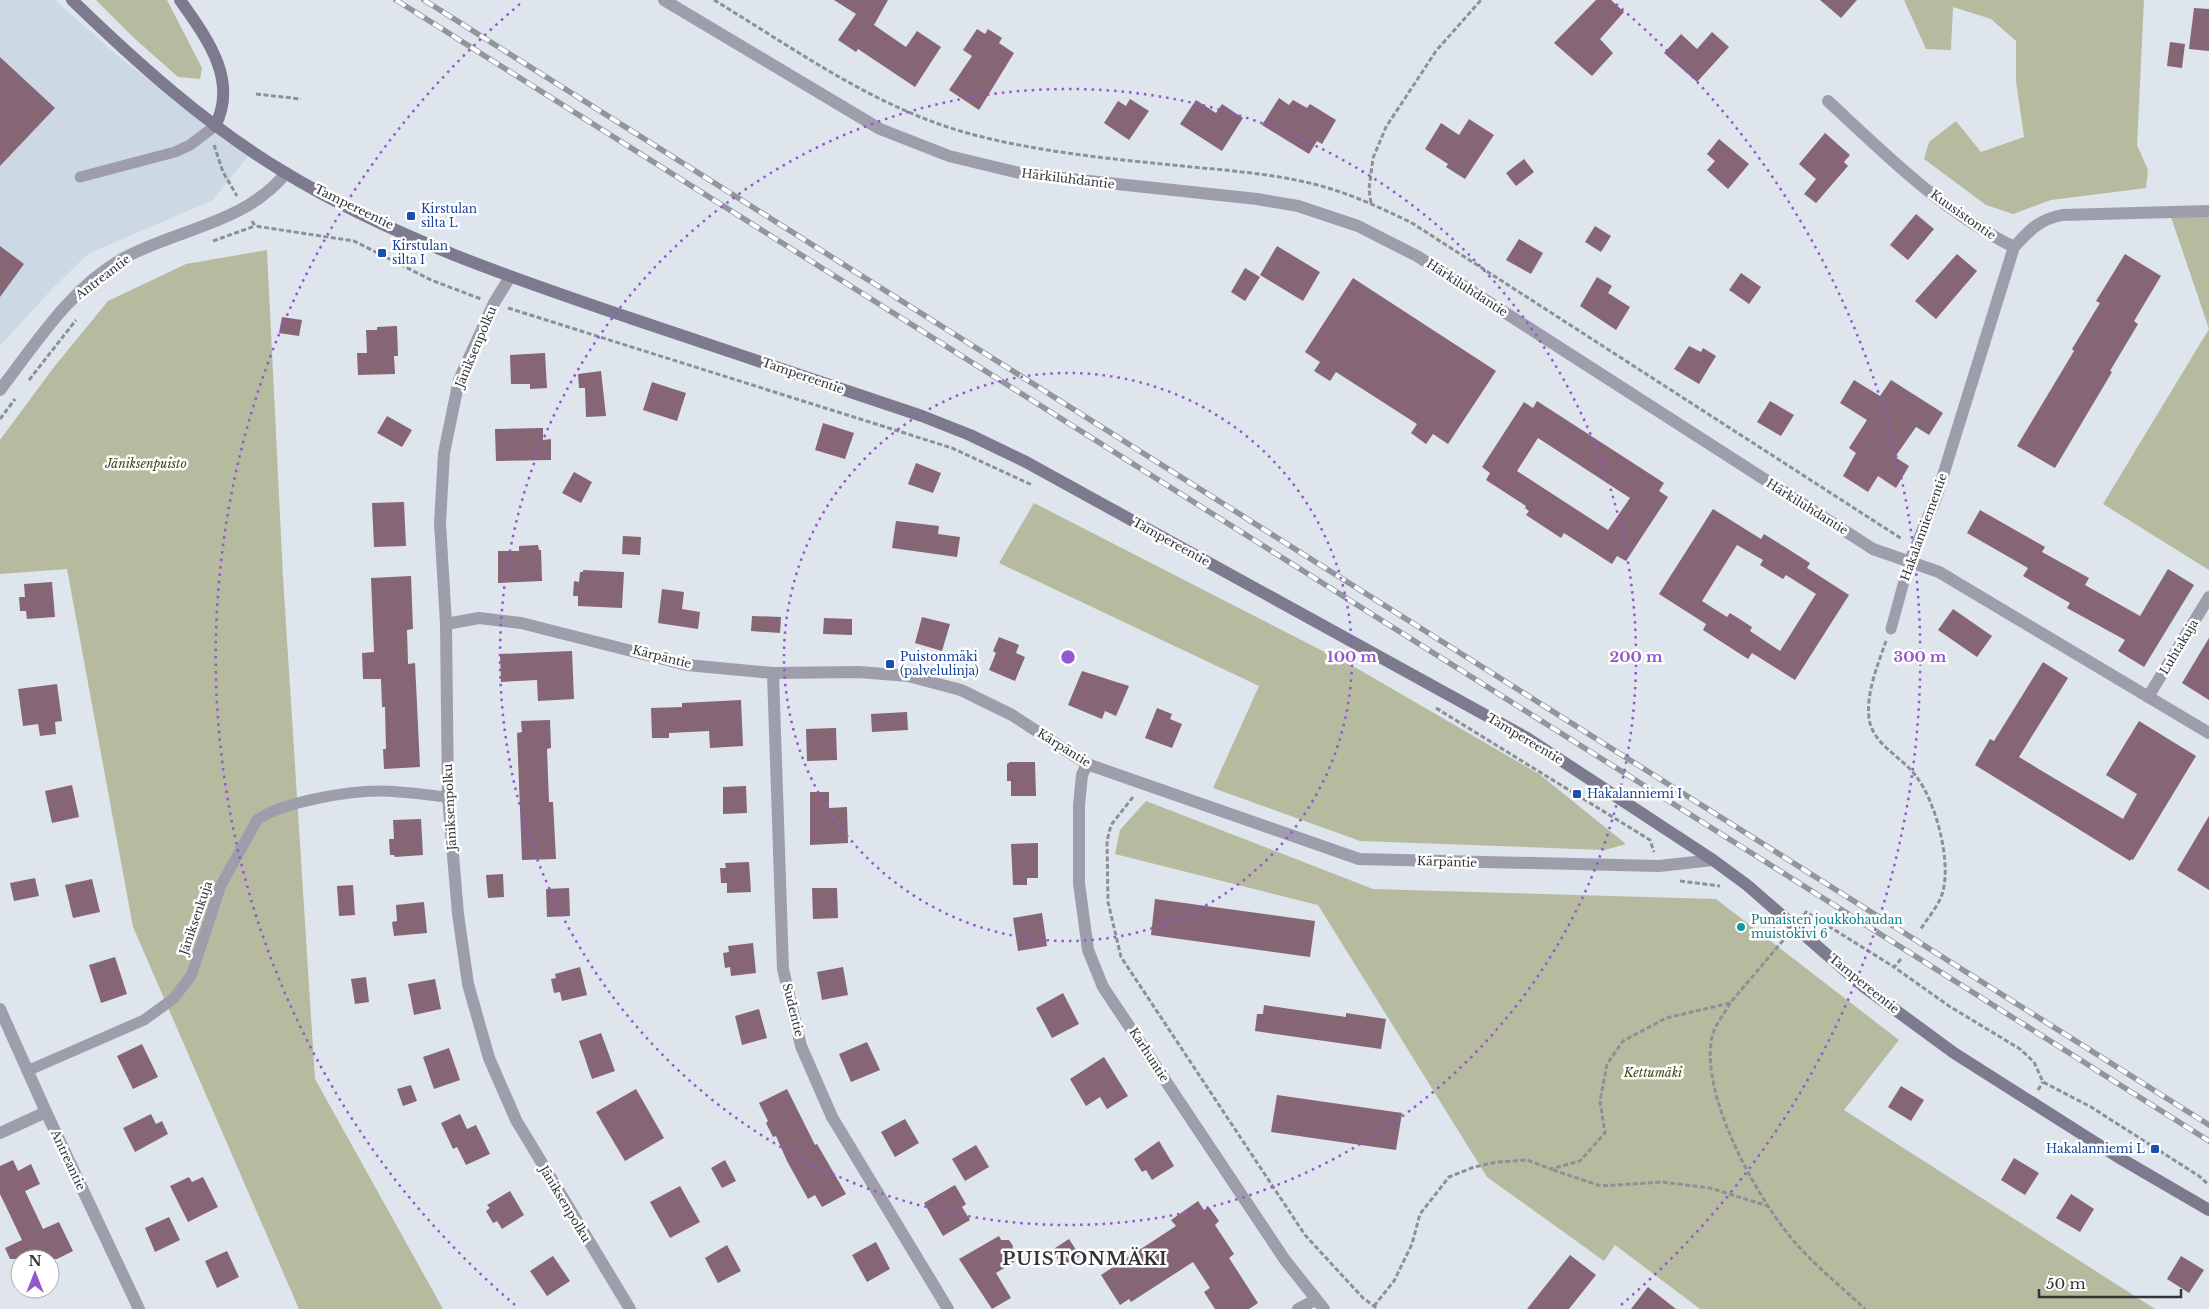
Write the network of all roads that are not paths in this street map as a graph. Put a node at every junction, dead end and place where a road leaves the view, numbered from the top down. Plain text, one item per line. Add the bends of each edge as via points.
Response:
1 (72, 0) edge
2 (180, 0) edge
3 (664, 0) edge
4 (1828, 100) dead end
5 (215, 126) junction
6 (286, 173) junction
7 (80, 177) dead end
8 (2209, 211) edge
9 (2014, 247) junction
10 (510, 278) junction
11 (0, 390) edge
12 (1909, 563) junction
13 (2209, 597) edge
14 (446, 624) junction
15 (1890, 628) road end
16 (773, 672) junction
17 (2148, 697) junction
18 (2209, 733) edge
19 (1087, 764) junction
20 (448, 797) junction
21 (1713, 860) junction
22 (0, 1009) edge
23 (27, 1071) junction
24 (46, 1112) junction
25 (0, 1133) edge
26 (2209, 1210) edge
27 (1319, 1304) edge
28 (139, 1309) edge
29 (630, 1309) edge
30 (948, 1309) edge
31 (1298, 1309) edge

1 - 5 main road, Tampereentie via 120,46
2 - 5 main road via 207,39 221,70 224,103
3 - 12 street, Härkiluhdantie via 880,129 949,156 1024,174 1257,199 1326,214 1358,226 1417,256 1874,549
4 - 9 street, Kuusistontie via 1896,164 1962,217
5 - 6 main road, Tampereentie
5 - 7 lane via 175,152
6 - 10 main road, Tampereentie via 357,210
6 - 11 street, Antreantie via 264,196 244,208 161,240 114,266 67,304
8 - 9 street via 2062,215 2046,218 2031,228
9 - 12 street, Hakalanniementie via 1942,480
10 - 14 street, Jäniksenpolku via 494,303 459,380 444,454 440,523
10 - 21 main road, Tampereentie via 970,435 1527,738
12 - 15 lane, Hakalanniementie
12 - 17 street, Härkiluhdantie via 1939,572
13 - 17 street, Luhtakuja
14 - 16 street, Kärpäntie via 479,618 520,623 687,665
14 - 20 street, Jäniksenpolku
16 - 19 street, Kärpäntie via 860,672 908,676 960,690 1012,715
16 - 30 street, Sudentie via 783,969 801,1046 832,1117
17 - 18 street, Härkiluhdantie
19 - 21 street, Kärpäntie via 1359,859 1659,866
19 - 27 street, Karhuntie via 1082,775 1079,805 1079,883 1088,950 1103,987 1284,1260
20 - 23 lane, Jäniksenkuja via 379,791 301,801 257,820 221,885 191,976 173,1000 144,1020
20 - 29 street, Jäniksenpolku via 468,984 489,1058 516,1120
21 - 26 main road, Tampereentie via 1747,885 1864,986 1954,1053
22 - 23 street, Antreantie
23 - 24 street, Antreantie
24 - 25 street
24 - 28 street, Antreantie
27 - 31 street

